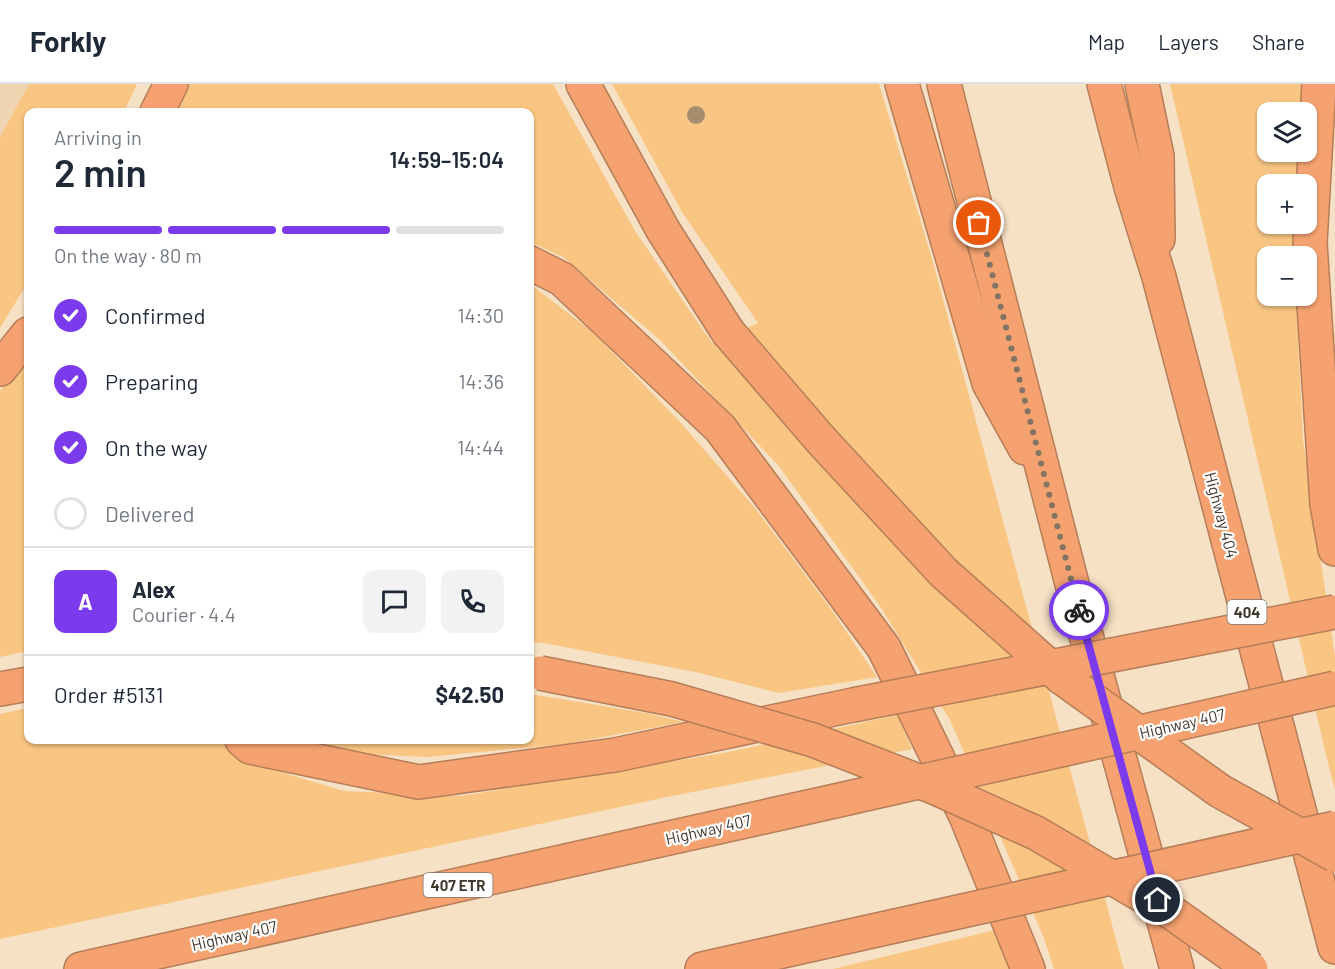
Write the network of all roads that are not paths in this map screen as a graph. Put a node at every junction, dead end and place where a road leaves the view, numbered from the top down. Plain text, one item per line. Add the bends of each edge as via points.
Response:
1 (171, 84) edge
2 (583, 84) edge
3 (902, 84) edge
4 (944, 84) edge
5 (1104, 84) edge
6 (1142, 84) edge
7 (1319, 84) edge
8 (159, 108) edge
9 (534, 265) edge
10 (1159, 277) junction
11 (24, 339) edge
12 (0, 369) edge
13 (1047, 489) junction
14 (1335, 549) edge
15 (1335, 612) edge
16 (535, 672) edge
17 (24, 685) edge
18 (1335, 688) edge
19 (0, 689) edge
20 (247, 744) edge
21 (1335, 828) edge
22 (1335, 855) edge
23 (1335, 947) edge
24 (81, 969) edge
25 (702, 969) edge
26 (1028, 969) edge
27 (1177, 969) edge
28 (1251, 969) edge

1 - 8 highway
2 - 22 highway, bridge via 663,230 728,332 944,573 1061,677 1220,791
3 - 13 highway via 988,383
4 - 13 highway
5 - 10 highway, Highway 404 / 404
6 - 10 highway via 1156,156
7 - 14 highway via 1310,243 1327,504
9 - 26 highway via 562,279 720,428 884,648 966,816
10 - 23 highway, Highway 404 / 404
11 - 12 highway
13 - 27 highway
15 - 20 highway, bridge via 615,754 419,782
16 - 28 highway, bridge via 672,699 802,736 936,788 1036,832 1174,914
17 - 19 highway
18 - 24 highway, Highway 407 / 407 ETR, bridge
21 - 25 highway, bridge

